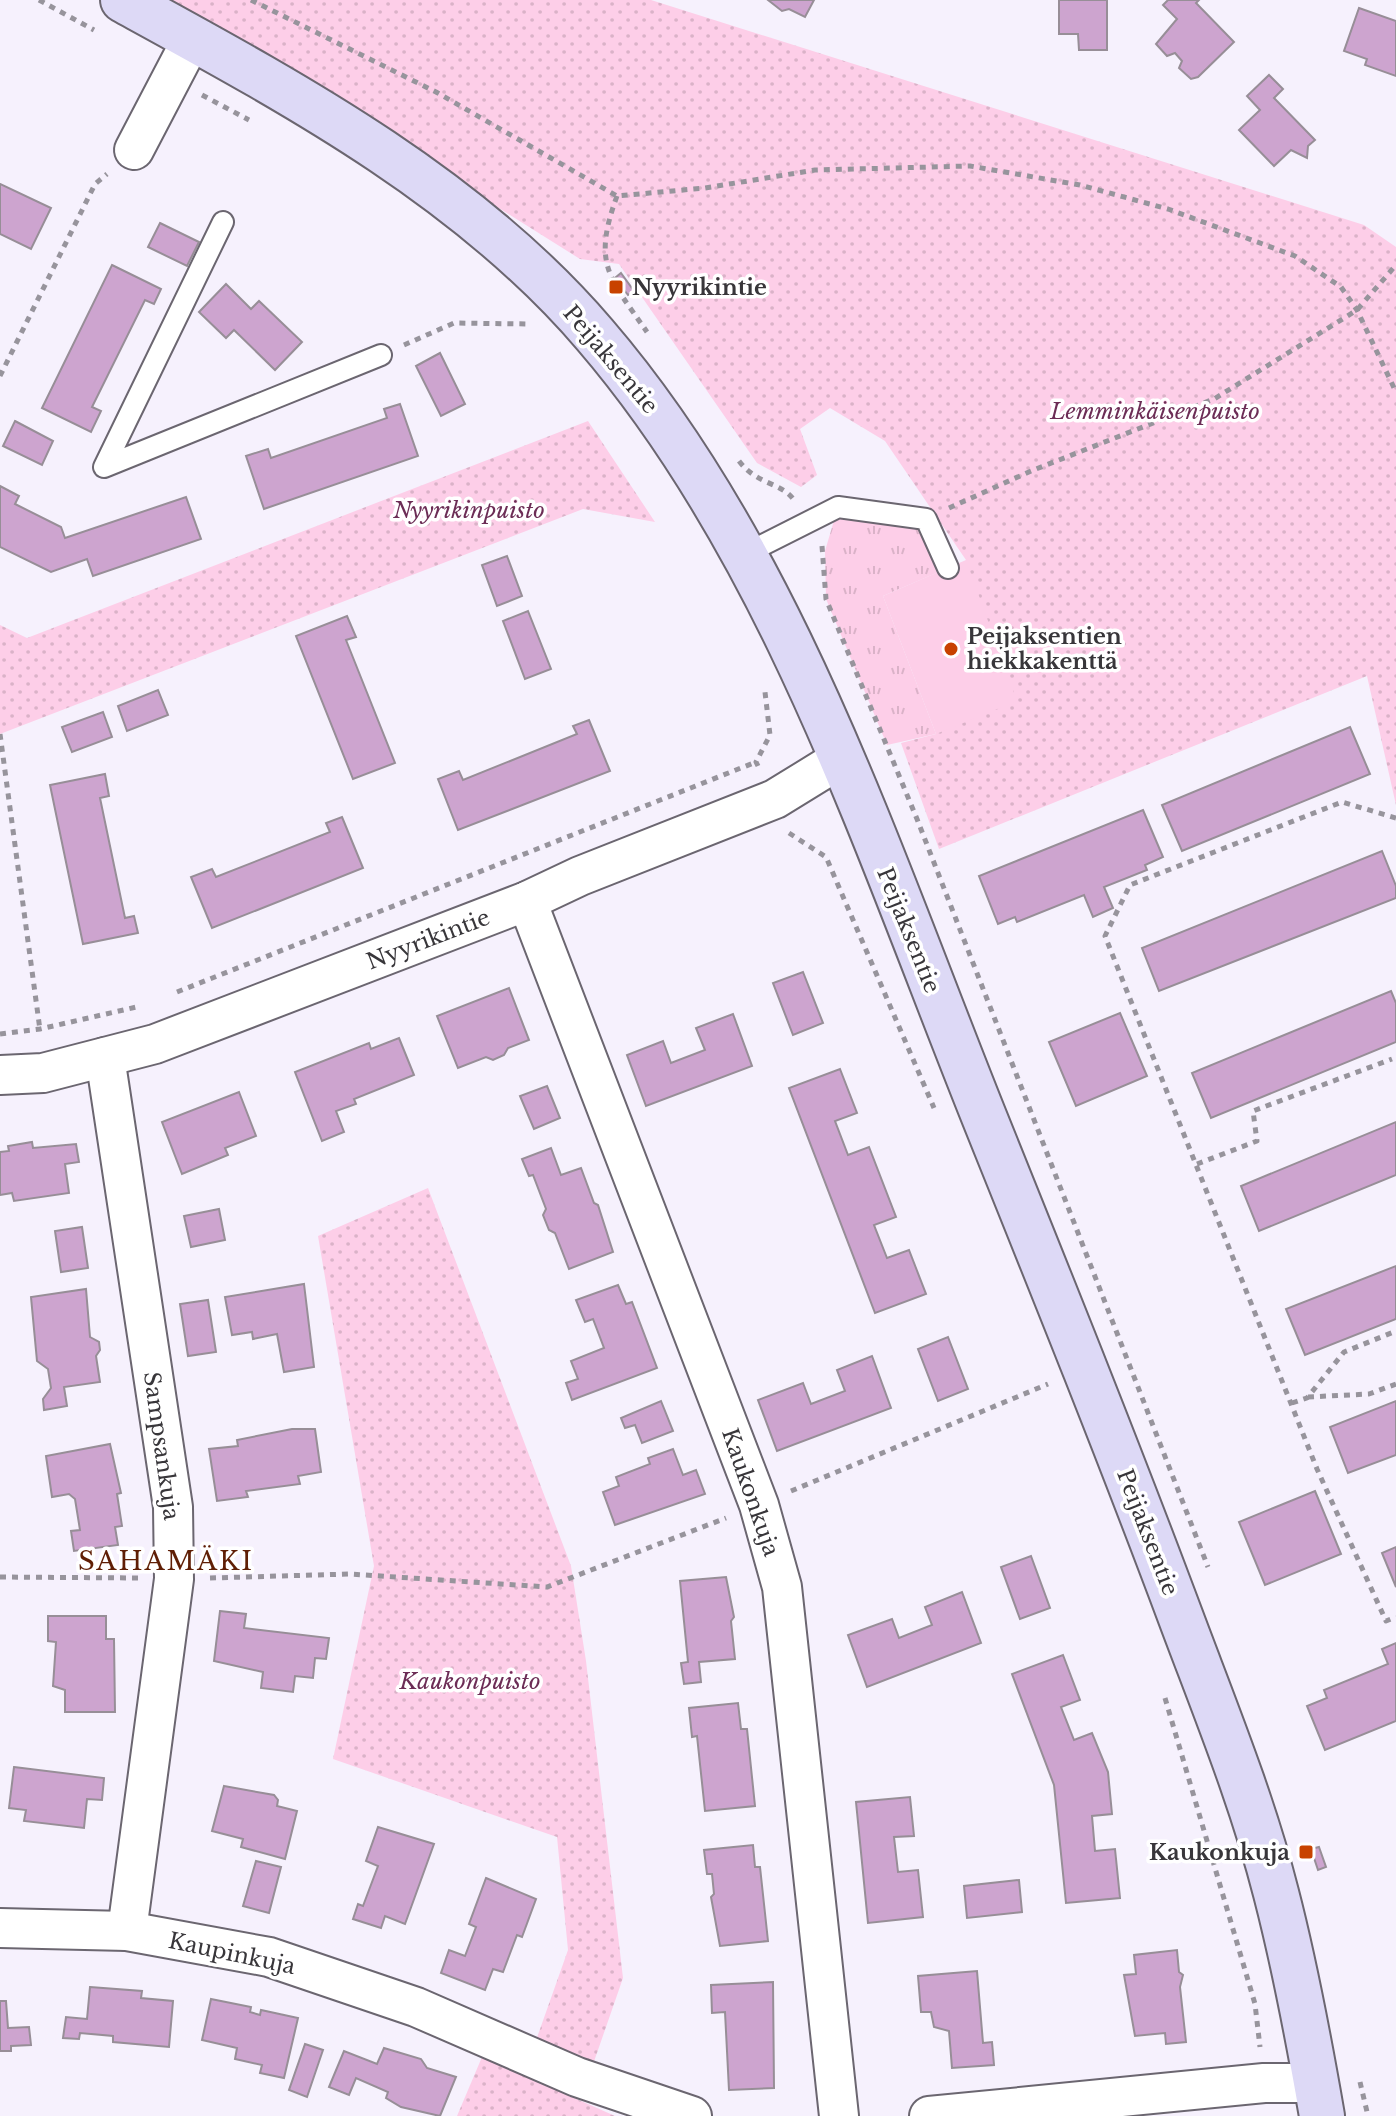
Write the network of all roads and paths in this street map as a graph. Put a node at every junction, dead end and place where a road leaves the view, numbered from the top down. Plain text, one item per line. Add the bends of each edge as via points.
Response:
1 (39, 0) edge
2 (251, 0) edge
3 (113, 18) edge
4 (192, 39) junction
5 (173, 80) junction
6 (254, 123) dead end
7 (134, 150) joint
8 (223, 222) dead end
9 (1396, 265) edge
10 (1357, 310) junction
11 (531, 324) dead end
12 (381, 355) joint
13 (0, 376) edge
14 (1396, 392) edge
15 (926, 519) junction
16 (743, 555) junction
17 (948, 568) dead end
18 (761, 678) dead end
19 (0, 734) edge
20 (840, 759) junction
21 (756, 762) junction
22 (775, 799) junction
23 (1396, 818) edge
24 (527, 901) junction
25 (174, 993) dead end
26 (145, 1005) dead end
27 (40, 1029) junction
28 (0, 1034) edge
29 (105, 1057) junction
30 (1392, 1059) dead end
31 (43, 1073) junction
32 (0, 1075) edge
33 (939, 1119) dead end
34 (1197, 1164) junction
35 (1396, 1331) edge
36 (1043, 1369) dead end
37 (1049, 1384) junction
38 (1396, 1384) edge
39 (1054, 1398) dead end
40 (1307, 1398) junction
41 (1292, 1403) junction
42 (759, 1505) junction
43 (0, 1577) edge
44 (174, 1579) junction
45 (1396, 1617) edge
46 (1164, 1693) dead end
47 (0, 1928) edge
48 (127, 1931) junction
49 (1264, 2083) junction
50 (1319, 2099) edge
51 (692, 2116) edge
52 (839, 2116) edge
53 (929, 2116) edge

1 - 3 path
2 - 10 path via 436,92 617,196 815,170 970,166 1080,185 1168,209 1295,256 1341,287
3 - 4 street, Peijaksentie
4 - 5 street
4 - 16 street, Peijaksentie via 404,166 523,262 593,332 688,455
5 - 6 path
5 - 7 street
7 - 13 path via 95,184
8 - 12 lane via 104,467
9 - 10 path
10 - 14 path
10 - 15 path via 1214,399
11 - 12 path via 454,323
15 - 16 lane via 838,507
15 - 17 lane
16 - 20 street, Peijaksentie via 802,664
18 - 21 path via 770,735
19 - 27 path
20 - 22 street, Nyyrikintie
20 - 50 street, Peijaksentie via 1237,1768 1275,1888
21 - 22 path
21 - 25 path
22 - 24 street, Nyyrikintie
22 - 33 path via 789,833 826,857
23 - 34 path via 1342,802 1130,885 1105,936
24 - 29 street, Nyyrikintie via 155,1044
24 - 42 street, Kaukonkuja
26 - 27 path
27 - 28 path
27 - 31 path
29 - 31 street, Nyyrikintie
29 - 44 street, Sampsankuja via 173,1507
30 - 34 path via 1253,1111 1257,1141
31 - 32 street, Nyyrikintie
34 - 41 path
35 - 40 path via 1344,1352
36 - 37 path
37 - 39 path
37 - 42 path
38 - 40 path via 1369,1394
40 - 41 path
41 - 45 path via 1386,1621
42 - 44 path via 547,1587 350,1574
42 - 52 street, Kaukonkuja via 782,1587
43 - 44 path
44 - 48 street, Sampsankuja
46 - 49 path via 1255,2004
47 - 48 street, Kaupinkuja
48 - 51 street, Kaupinkuja via 269,1957 416,2007 577,2077
49 - 50 street
49 - 53 street

